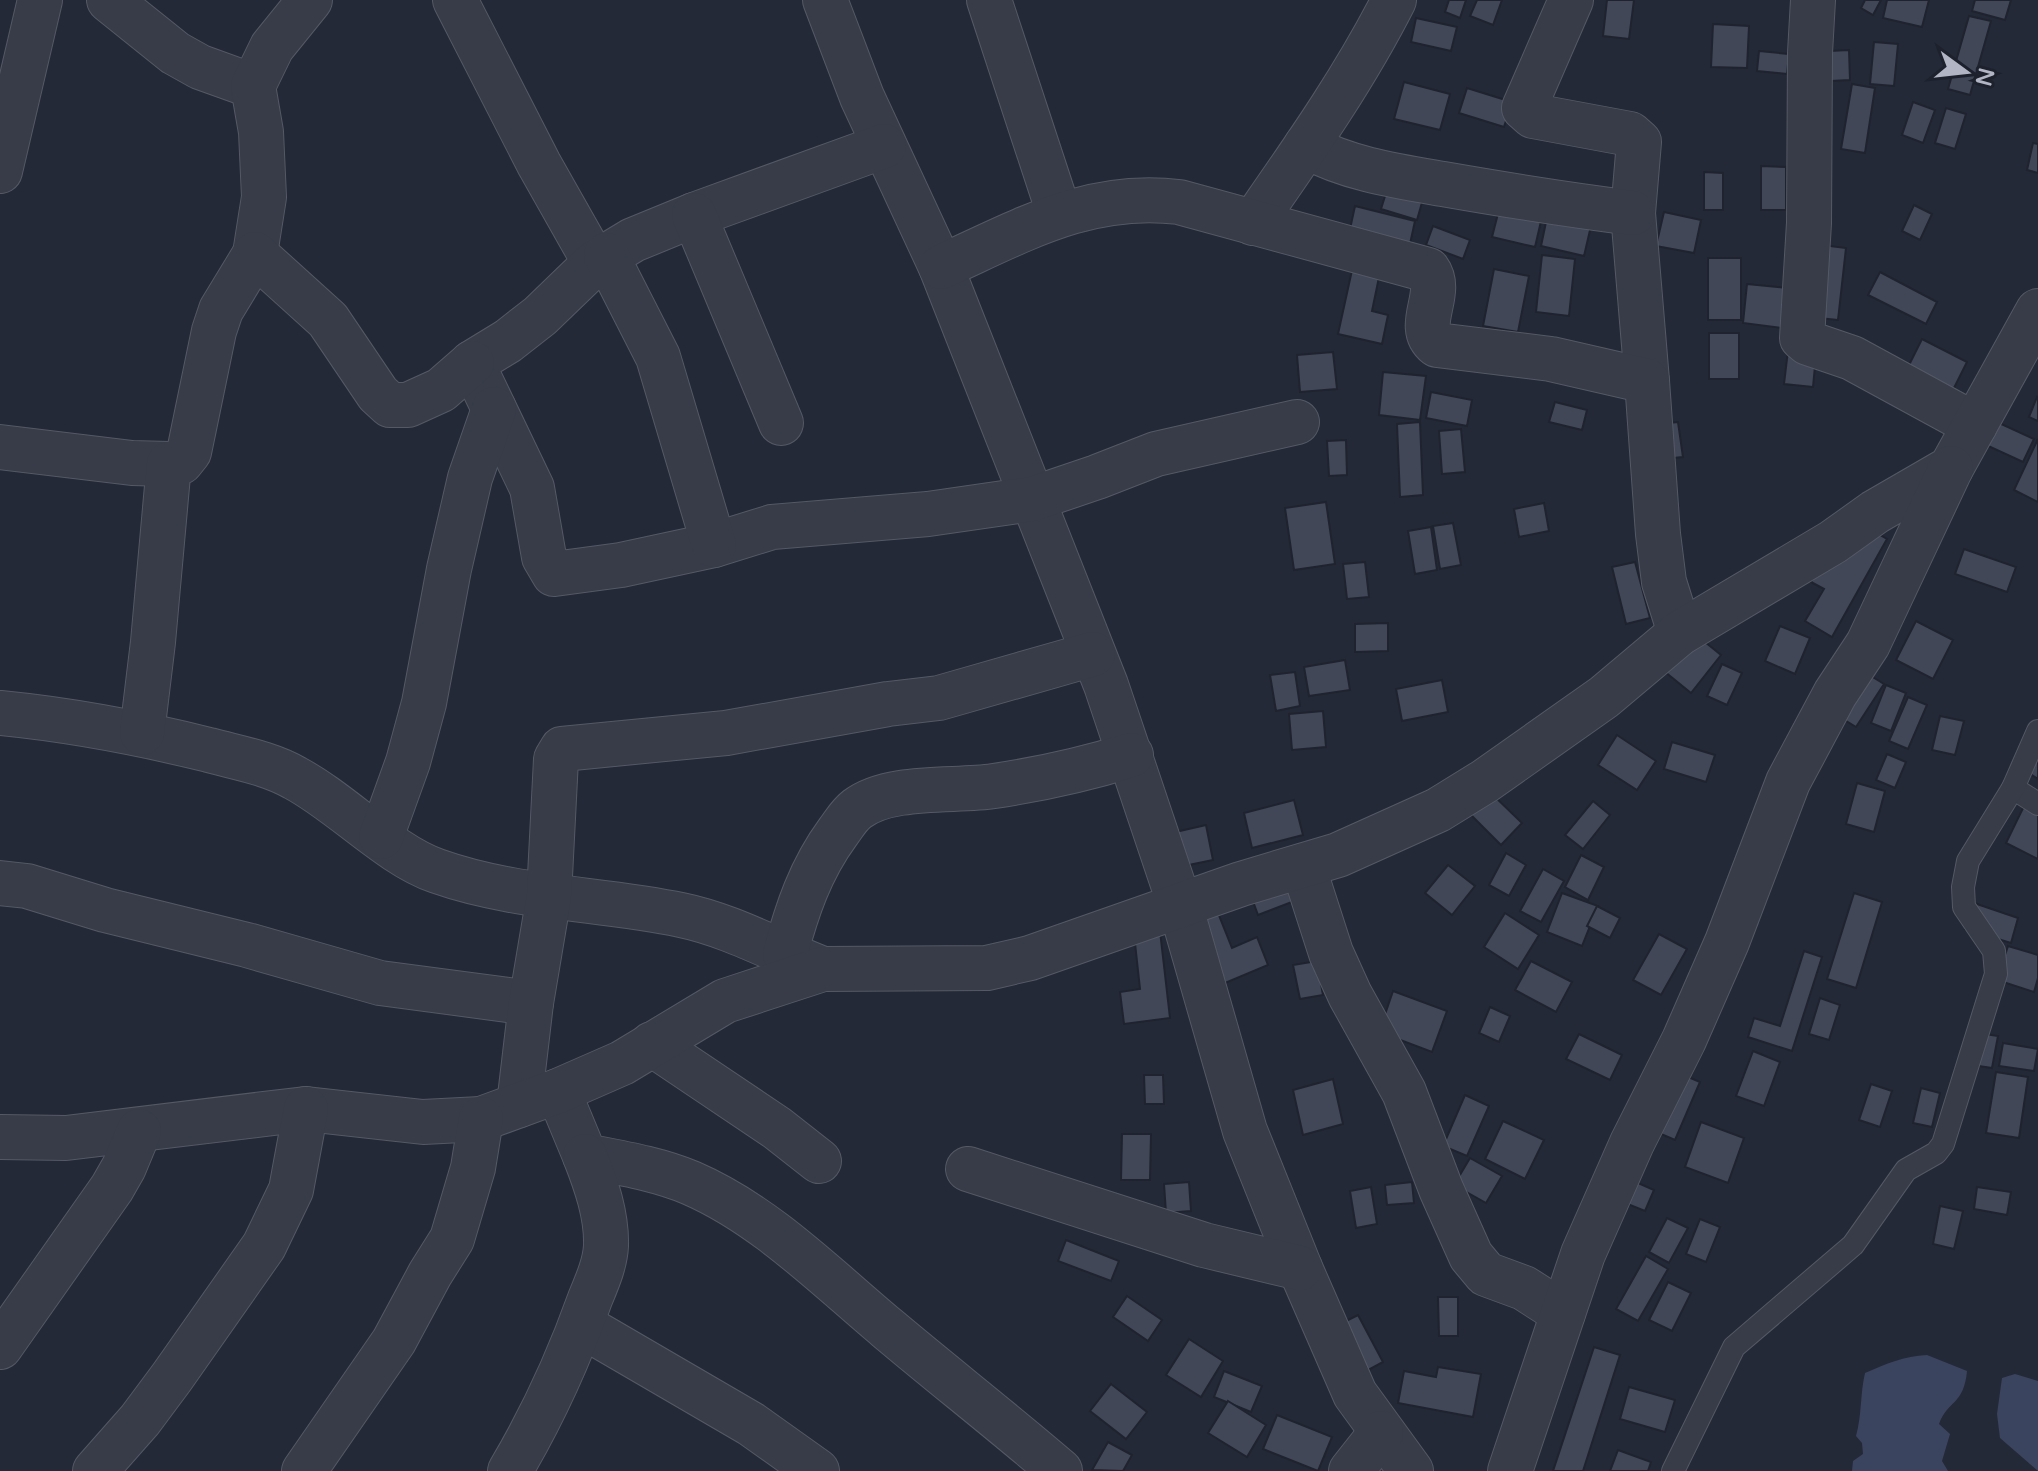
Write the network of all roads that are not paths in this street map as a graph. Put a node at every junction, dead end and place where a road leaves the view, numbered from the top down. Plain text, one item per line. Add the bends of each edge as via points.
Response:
1 (40, 0) edge
2 (109, 0) edge
3 (310, 0) edge
4 (455, 0) edge
5 (825, 0) edge
6 (989, 0) edge
7 (1394, 0) edge
8 (1571, 0) edge
9 (1813, 0) edge
10 (253, 86) junction
11 (884, 146) junction
12 (1306, 146) junction
13 (0, 171) edge
14 (1059, 213) junction
15 (1633, 213) junction
16 (694, 215) junction
17 (1253, 223) junction
18 (255, 254) junction
19 (600, 259) junction
20 (941, 267) junction
21 (2038, 311) edge
22 (472, 363) junction
23 (1647, 381) junction
24 (494, 409) junction
25 (1297, 422) dead end
26 (781, 423) dead end
27 (1975, 425) junction
28 (0, 447) edge
29 (169, 464) junction
30 (1951, 468) junction
31 (1032, 499) junction
32 (714, 545) junction
33 (1680, 633) junction
34 (1093, 654) junction
35 (0, 713) edge
36 (2038, 731) edge
37 (142, 733) junction
38 (1131, 755) junction
39 (2013, 788) junction
40 (2038, 804) edge
41 (381, 837) junction
42 (1303, 866) junction
43 (0, 883) edge
44 (549, 896) junction
45 (1180, 905) junction
46 (804, 961) junction
47 (531, 1003) junction
48 (652, 1044) junction
49 (519, 1105) junction
50 (306, 1109) junction
51 (139, 1131) junction
52 (0, 1137) edge
53 (585, 1156) junction
54 (819, 1161) dead end
55 (968, 1169) dead end
56 (1300, 1268) junction
57 (1563, 1313) junction
58 (581, 1325) junction
59 (0, 1347) edge
60 (1381, 1433) junction
61 (103, 1468) edge
62 (304, 1471) edge
63 (510, 1471) edge
64 (817, 1471) edge
65 (1060, 1471) edge
66 (1351, 1471) edge
67 (1411, 1471) edge
68 (1510, 1471) edge
69 (1673, 1471) edge

1 - 13 street
2 - 10 street via 175,53
3 - 10 street via 272,47
4 - 19 street via 539,164
5 - 11 street
6 - 14 street
7 - 12 street
8 - 15 street via 1524,108 1533,116 1636,137
9 - 27 street via 1802,338 1852,358
10 - 18 street via 264,197
11 - 16 street
11 - 20 street
12 - 15 street via 1377,172
12 - 17 street
14 - 17 street via 1119,201 1160,200
14 - 20 street
15 - 23 street
16 - 19 street
16 - 26 street
17 - 23 street via 1428,270 1433,291 1427,329 1437,345 1551,359
18 - 22 street via 328,320 390,405 408,405 441,390
18 - 29 street via 214,331 189,452 181,462
19 - 22 street via 540,316
19 - 32 street via 658,357
20 - 31 street
21 - 27 street
22 - 24 street
23 - 33 street via 1664,582
24 - 32 street via 532,488 544,557 554,574
24 - 41 street via 470,478 424,703
25 - 31 street via 1156,454
27 - 30 street
28 - 29 street
29 - 37 street
30 - 33 street
30 - 57 street via 1868,644 1788,782 1727,942 1632,1143
31 - 32 street via 772,527
31 - 34 street
33 - 42 street via 1604,697 1485,781 1438,810
34 - 38 street
34 - 44 street via 939,698 726,733 564,747 556,759
35 - 37 street
36 - 39 lane
37 - 41 street via 293,776
38 - 45 street
38 - 46 street via 991,787 906,792 866,803 848,818 811,874
39 - 40 lane
39 - 69 lane via 1968,861 1964,907 1994,951 1996,974 1943,1144 1906,1170 1853,1245 1734,1347
41 - 44 street via 433,870
42 - 45 street
42 - 57 street via 1331,953 1404,1092 1474,1263
43 - 47 street via 39,889 380,983
44 - 46 street via 683,915
44 - 47 street
45 - 46 street via 987,968
45 - 56 street via 1245,1131
46 - 48 street
47 - 49 street
48 - 49 street via 622,1063
48 - 54 street
49 - 50 street via 423,1122
49 - 53 street
49 - 62 street via 473,1168 452,1239 394,1341
50 - 51 street
50 - 61 street via 291,1190 264,1246
51 - 52 street
51 - 59 street via 112,1188
53 - 58 street via 598,1188 606,1248
53 - 65 street via 683,1180 754,1220 812,1261
55 - 56 street via 1204,1245
56 - 60 street via 1355,1394
57 - 68 street
58 - 63 street
58 - 64 street via 751,1424
60 - 66 street
60 - 67 street

